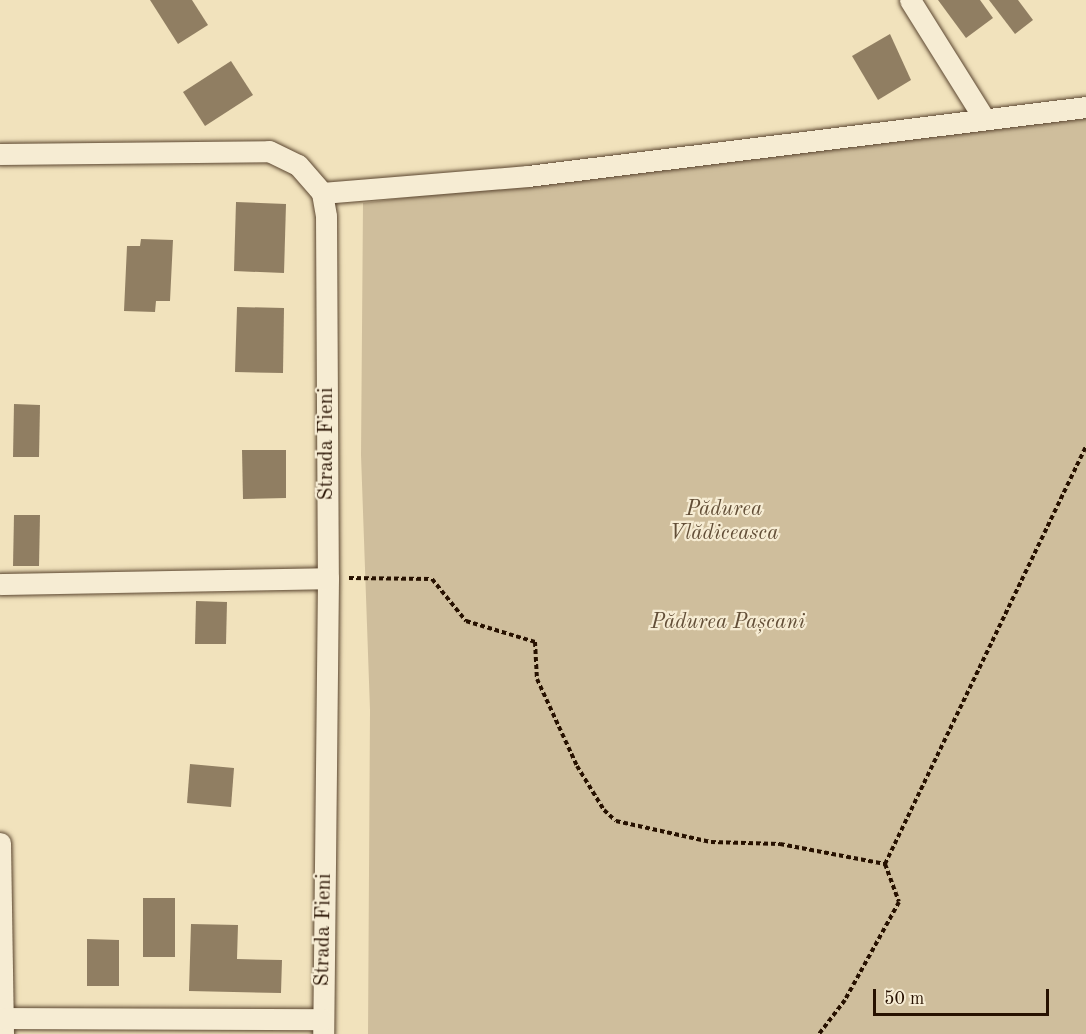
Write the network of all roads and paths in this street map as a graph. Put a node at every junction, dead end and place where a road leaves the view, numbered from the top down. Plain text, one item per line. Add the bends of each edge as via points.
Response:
1 (910, 0) edge
2 (1086, 107) edge
3 (983, 117) junction
4 (0, 154) edge
5 (322, 193) junction
6 (1086, 447) edge
7 (328, 578) junction
8 (0, 584) edge
9 (0, 843) edge
10 (885, 864) junction
11 (3, 1026) edge
12 (323, 1026) edge
13 (819, 1034) edge

1 - 3 street
2 - 3 street
3 - 5 street via 528,176
4 - 5 street via 250,148 269,151 298,165
5 - 7 street, Strada Fieni via 326,216
6 - 10 path
7 - 8 street
7 - 10 path via 432,579 466,621 535,642 537,679 577,766 604,810 616,821 711,842 780,844
7 - 12 street, Strada Fieni
9 - 11 street
10 - 13 path via 899,902 844,1000
11 - 12 street

